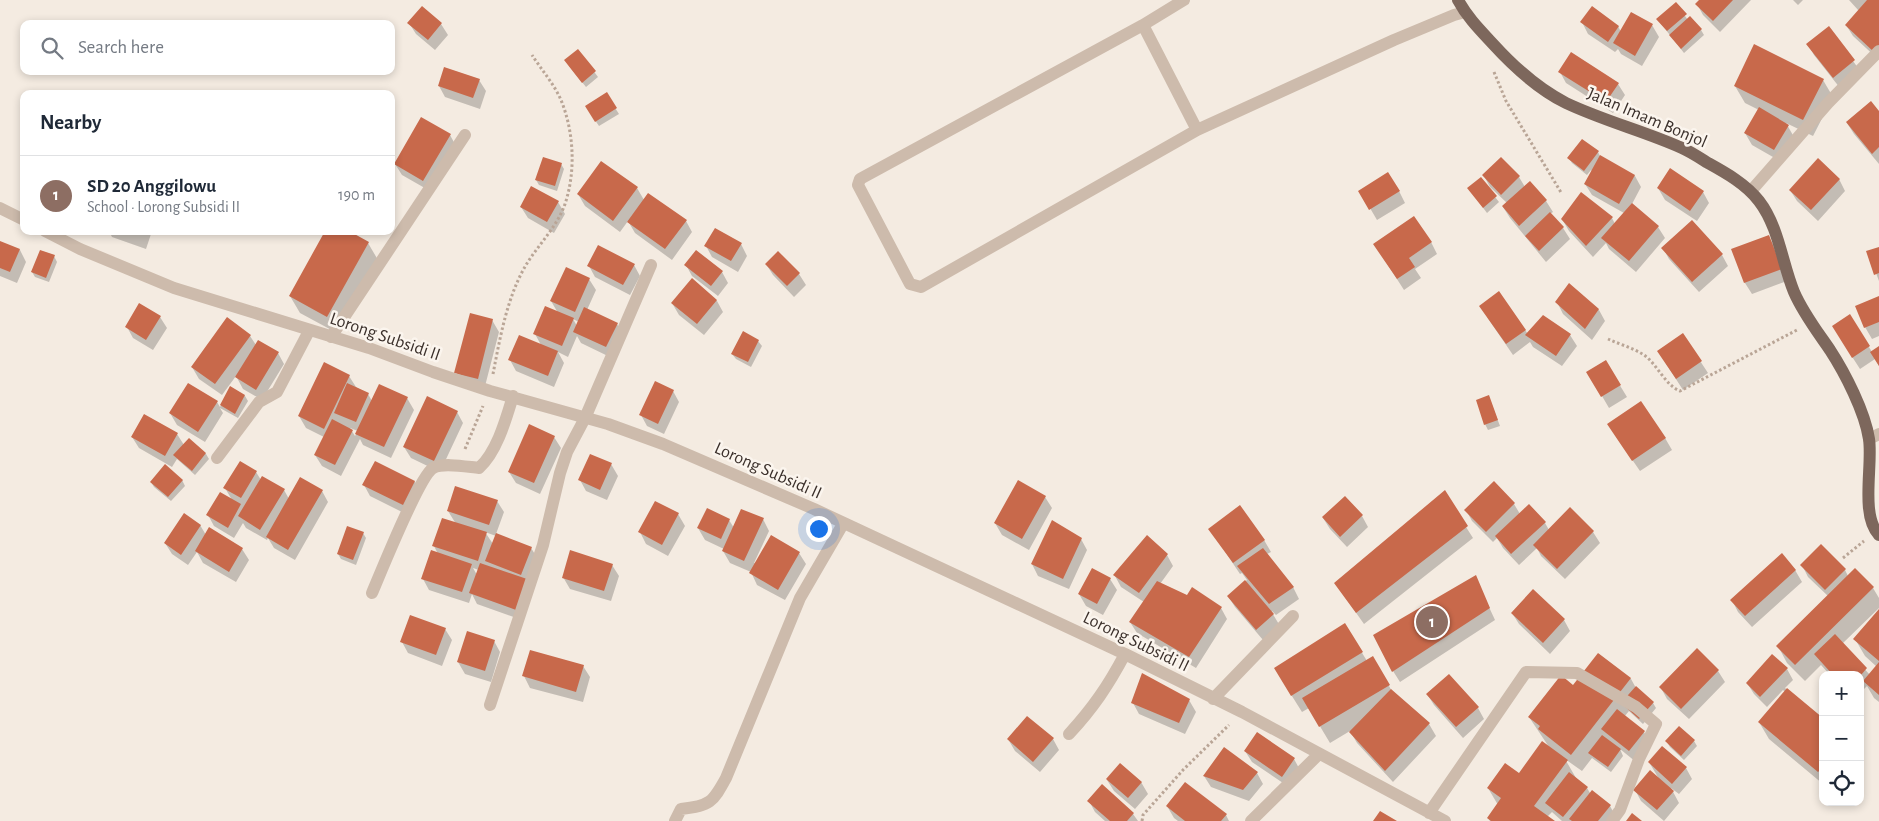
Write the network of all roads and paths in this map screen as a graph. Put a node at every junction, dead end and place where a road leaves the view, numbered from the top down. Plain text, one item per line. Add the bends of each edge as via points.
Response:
1 (1184, 0) edge
2 (1458, 0) edge
3 (1465, 12) junction
4 (1143, 25) junction
5 (1879, 51) edge
6 (532, 55) dead end
7 (1492, 68) dead end
8 (1197, 130) junction
9 (465, 136) dead end
10 (1751, 191) junction
11 (1562, 194) dead end
12 (0, 208) edge
13 (20, 218) edge
14 (53, 235) edge
15 (651, 264) dead end
16 (1811, 322) junction
17 (309, 331) junction
18 (331, 338) junction
19 (1608, 339) dead end
20 (490, 391) junction
21 (513, 396) junction
22 (585, 418) junction
23 (1874, 437) edge
24 (217, 458) dead end
25 (458, 466) junction
26 (843, 524) junction
27 (1878, 533) edge
28 (1843, 558) dead end
29 (372, 593) dead end
30 (1293, 616) dead end
31 (1125, 654) junction
32 (1213, 699) junction
33 (490, 705) dead end
34 (1242, 712) junction
35 (1069, 734) dead end
36 (1319, 754) junction
37 (1430, 812) junction
38 (675, 821) edge
39 (1142, 821) edge
40 (1251, 821) edge
41 (1445, 821) edge
42 (1612, 821) edge

1 - 4 street
2 - 3 main road, Jalan Imam Bonjol
3 - 8 street via 1394,40
3 - 10 main road, Jalan Imam Bonjol via 1511,63 1564,102 1684,148
4 - 8 street
4 - 8 street via 860,179 858,184 904,275 910,284 921,287
5 - 10 street via 1828,103
6 - 20 path via 560,99 570,128 573,167 565,205 526,266 510,301
7 - 11 path via 1506,101
9 - 18 street
10 - 16 main road, Jalan Imam Bonjol via 1773,228 1795,294
12 - 13 street
14 - 17 street, Lorong Subsidi II via 174,288
15 - 22 street
16 - 19 path via 1680,391 1644,355
16 - 23 main road, Jalan Imam Bonjol via 1843,372
17 - 18 street, Lorong Subsidi II
17 - 24 street via 277,392 259,402
18 - 20 street, Lorong Subsidi II via 369,348
20 - 21 street, Lorong Subsidi II
20 - 25 path
21 - 22 street, Lorong Subsidi II
21 - 25 street via 490,457 479,468
22 - 26 street, Lorong Subsidi II via 663,444
22 - 33 street via 560,473 543,545
23 - 27 main road, Jalan Imam Bonjol via 1869,503
25 - 29 street via 443,465 433,468 427,475
26 - 31 street, Lorong Subsidi II
26 - 38 street via 800,598 715,798 699,807 681,809
27 - 28 path
30 - 32 street
31 - 32 street, Lorong Subsidi II
31 - 35 street via 1091,710
32 - 34 street, Lorong Subsidi II
34 - 36 street, Lorong Subsidi II
34 - 39 path via 1183,770 1143,814
36 - 37 street, Lorong Subsidi II
36 - 40 street
37 - 41 street, Lorong Subsidi II
37 - 42 street via 1526,672 1577,673 1636,708 1656,724 1620,810

